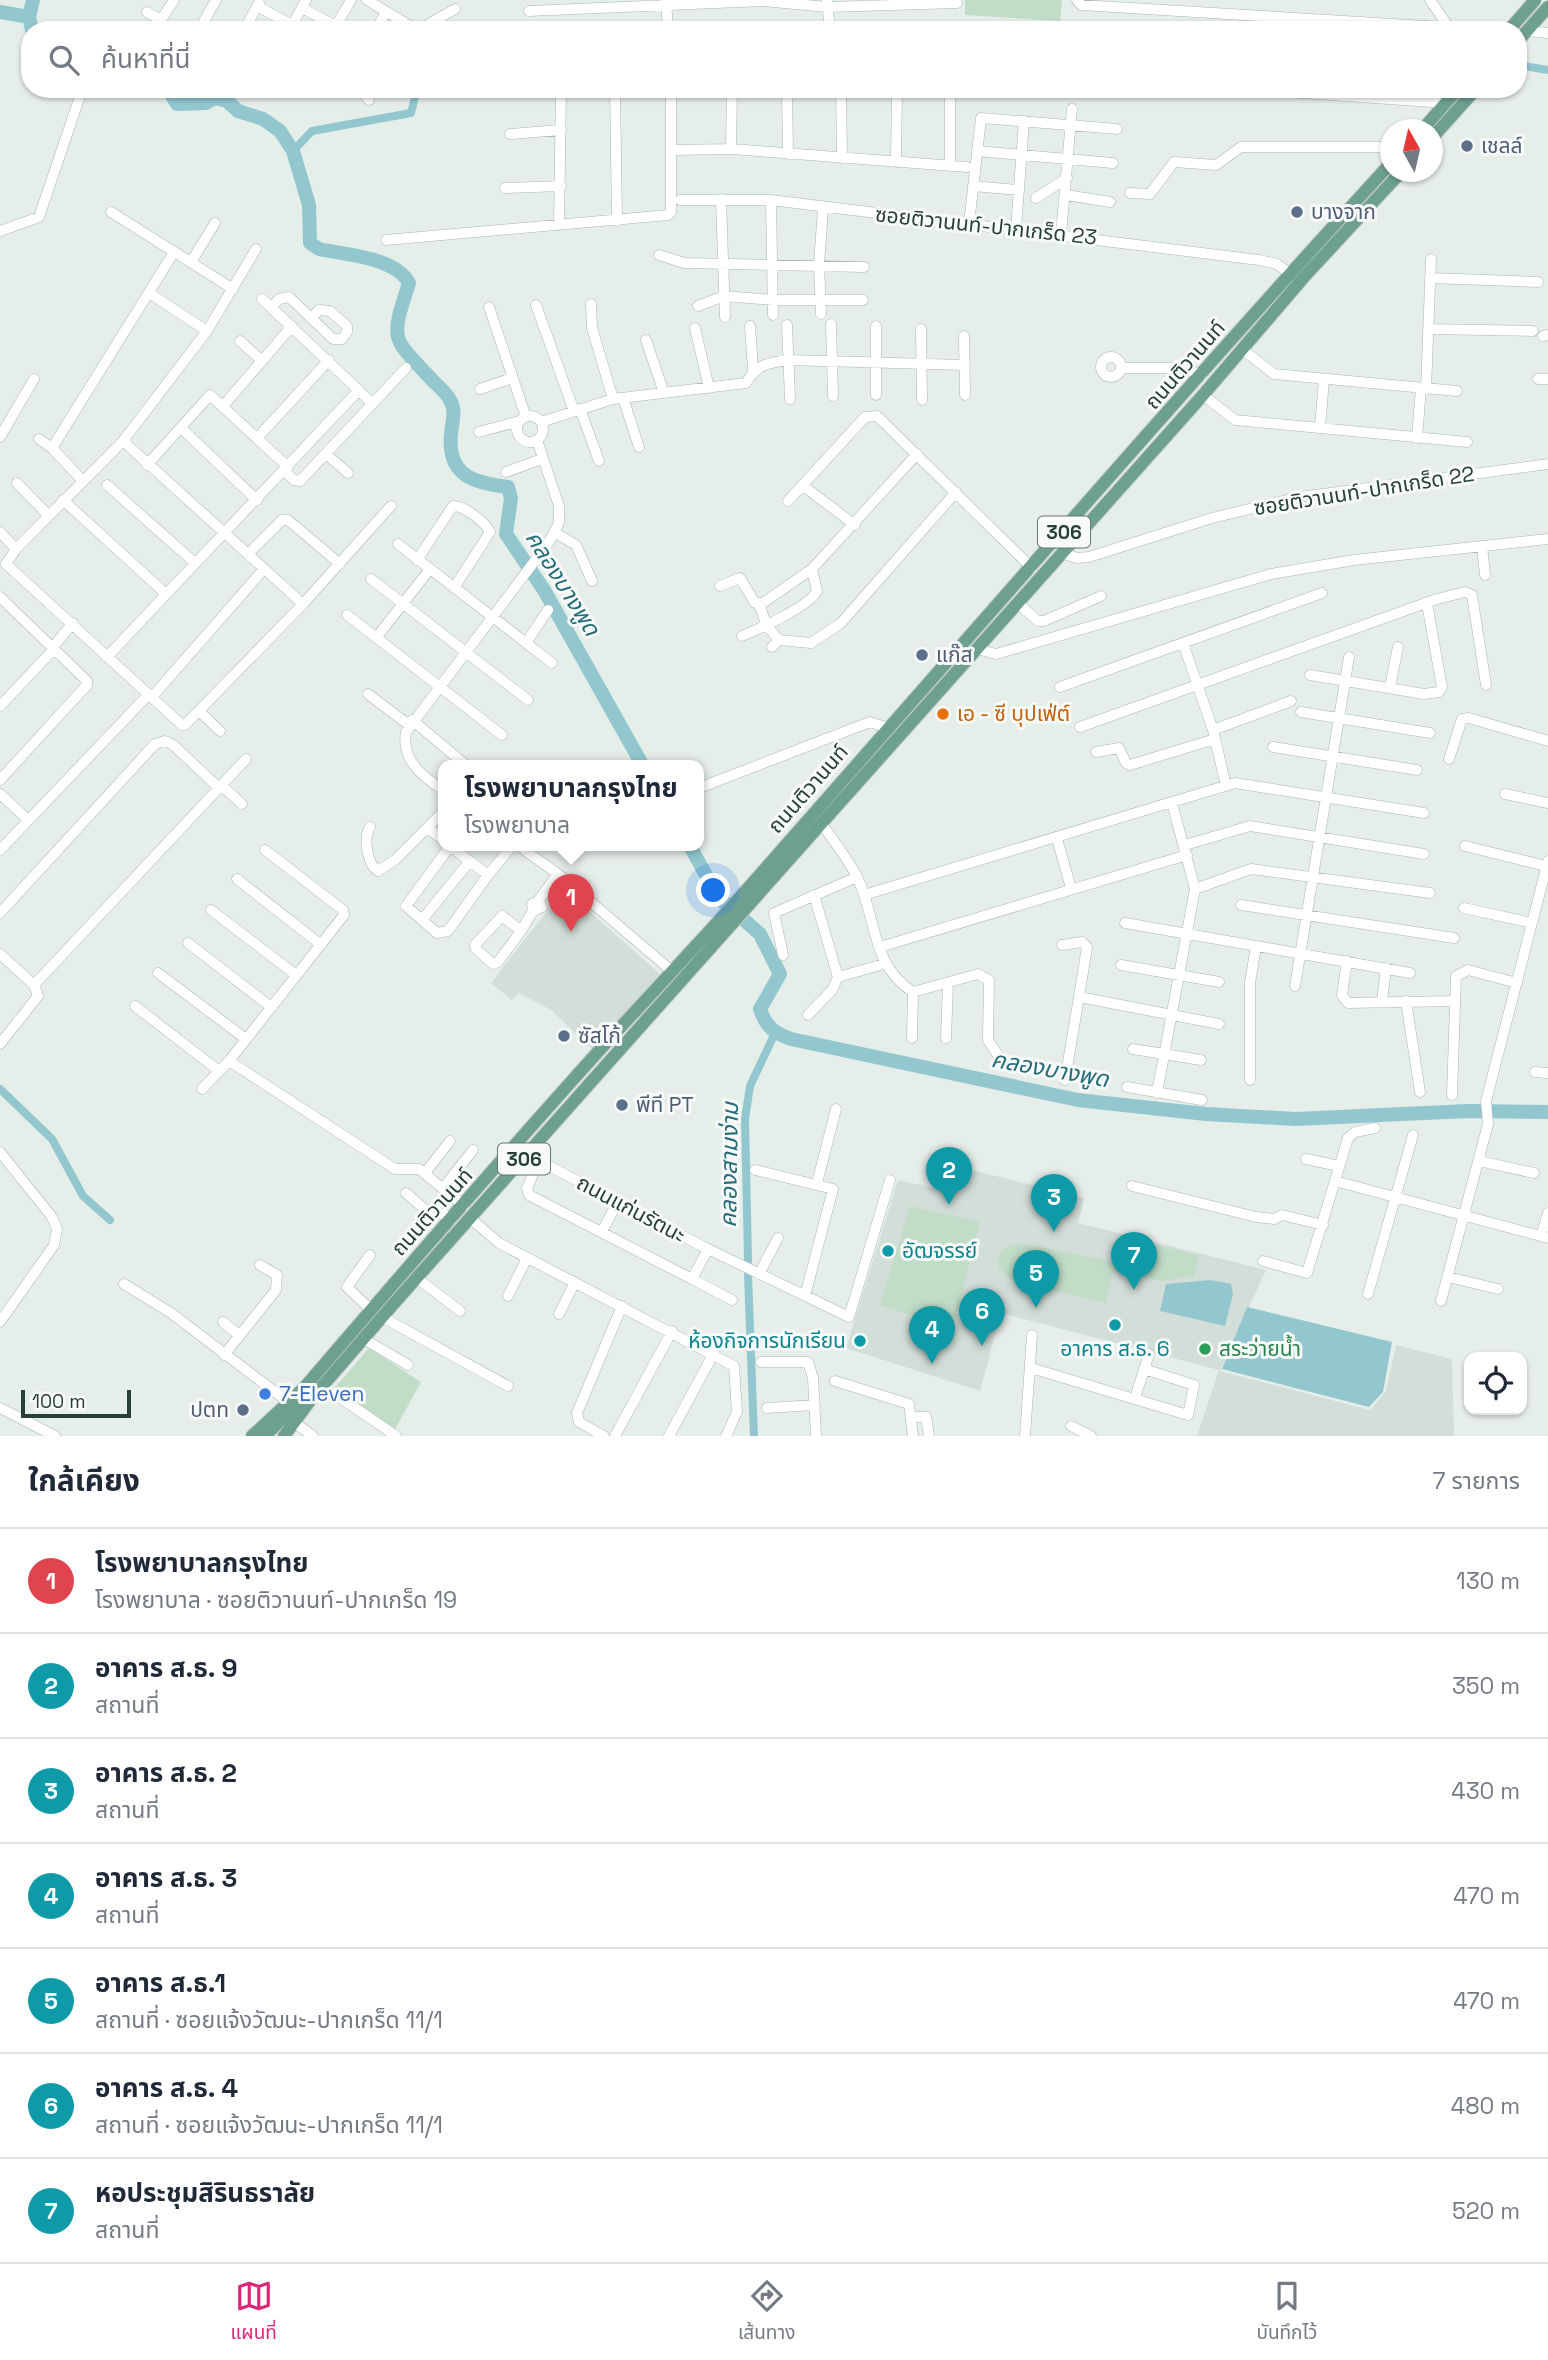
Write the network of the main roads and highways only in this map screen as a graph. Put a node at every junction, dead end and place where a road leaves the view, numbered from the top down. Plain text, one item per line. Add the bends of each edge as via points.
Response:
1 (1535, 0) edge
2 (1548, 7) edge
3 (1517, 21) edge
4 (1527, 31) edge
5 (1450, 98) edge
6 (1468, 98) edge
7 (1432, 119) edge
8 (1443, 127) edge
9 (1380, 176) edge
10 (1392, 182) edge
11 (1057, 549) junction
12 (743, 904) junction
13 (732, 915) junction
14 (377, 1314) junction
15 (308, 1393) junction
16 (252, 1436) edge
17 (265, 1436) edge
18 (277, 1436) edge
19 (284, 1436) edge

1 - 3 main road
2 - 4 main road
5 - 7 main road
6 - 8 main road
9 - 11 main road, ถนนติวานนท์ / 306 via 1289,273
10 - 11 main road, ถนนติวานนท์ / 306 via 1203,395
11 - 12 main road, ถนนติวานนท์ / 306 via 1018,603 822,824
11 - 12 main road, ถนนติวานนท์ / 306 via 1032,568 888,728
12 - 13 main road, ถนนติวานนท์ / 306
13 - 14 main road, ถนนติวานนท์ / 306 via 597,1053 452,1219
13 - 14 main road, ถนนติวานนท์ / 306 via 533,1158
14 - 15 main road, ถนนติวานนท์ / 306
14 - 15 main road, ถนนติวานนท์ / 306 via 363,1339 323,1386
15 - 16 main road, ถนนติวานนท์ / 306 via 287,1401
15 - 17 main road, 306
15 - 18 main road, 306
15 - 19 main road, ถนนติวานนท์ / 306

